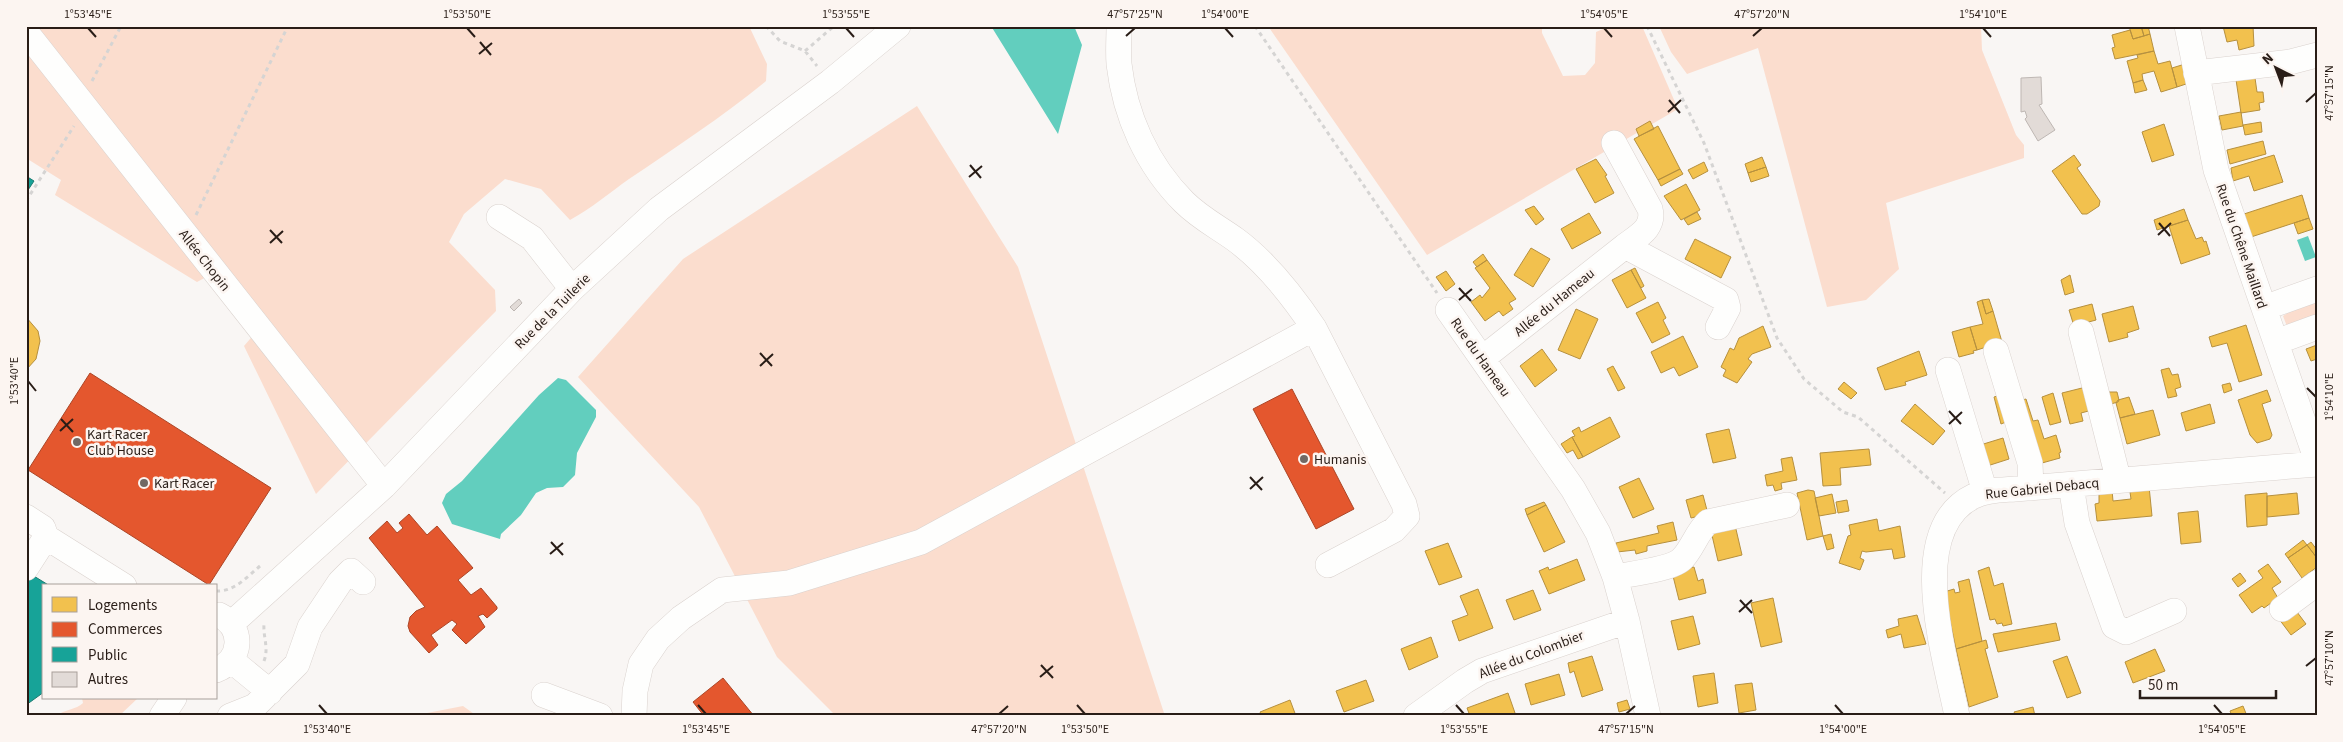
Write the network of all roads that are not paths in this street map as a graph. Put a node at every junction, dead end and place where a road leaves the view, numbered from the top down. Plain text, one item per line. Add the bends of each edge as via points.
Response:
1 (898, 26) edge
2 (1119, 26) edge
3 (2186, 26) edge
4 (26, 32) edge
5 (2317, 55) edge
6 (2196, 73) junction
7 (1614, 143) dead end
8 (499, 217) dead end
9 (1625, 246) junction
10 (572, 289) junction
11 (2317, 290) edge
12 (2264, 308) junction
13 (1448, 310) road end
14 (1718, 327) dead end
15 (2317, 327) edge
16 (1314, 328) junction
17 (2082, 332) dead end
18 (2276, 342) junction
19 (1996, 351) dead end
20 (1483, 358) junction
21 (1948, 370) dead end
22 (2317, 462) edge
23 (2117, 481) junction
24 (2071, 485) junction
25 (384, 486) junction
26 (2031, 488) junction
27 (1985, 492) junction
28 (1787, 505) dead end
29 (26, 517) edge
30 (36, 534) edge
31 (1328, 565) dead end
32 (26, 568) edge
33 (1615, 577) junction
34 (363, 582) dead end
35 (2317, 583) edge
36 (121, 584) edge
37 (2282, 609) dead end
38 (2174, 611) dead end
39 (224, 619) edge
40 (1627, 621) junction
41 (224, 665) edge
42 (270, 692) junction
43 (544, 695) dead end
44 (173, 700) edge
45 (162, 716) edge
46 (230, 716) edge
47 (600, 716) edge
48 (634, 716) edge
49 (1416, 716) edge
50 (1648, 716) edge
51 (1957, 716) edge

1 - 10 street, Rue de la Tuilerie via 830,82 659,209
2 - 16 street via 1121,73 1129,109 1146,153 1184,203 1265,265 1297,302
3 - 6 street, Rue du Chêne Maillard
4 - 25 street, Allée Chopin
5 - 6 street via 2290,62
6 - 12 street, Rue du Chêne Maillard via 2216,170
7 - 9 street, Allée du Hameau via 1652,218 1649,227
8 - 10 street via 532,238
9 - 14 street via 1726,300 1728,308
9 - 20 street, Allée du Hameau
10 - 25 street, Rue de la Tuilerie
11 - 12 street
12 - 18 street, Rue du Chêne Maillard
13 - 20 street, Rue du Hameau
15 - 18 street
16 - 31 street via 1407,511 1407,516 1394,530
16 - 48 street via 921,542 789,583 722,590 681,618 658,639 641,664 634,692
17 - 23 street
18 - 22 street, Rue du Chêne Maillard
19 - 26 street via 2030,463
20 - 33 street, Rue du Hameau via 1583,506 1598,533
21 - 27 street
22 - 23 street, Rue Gabriel Debacq
23 - 24 street, Rue Gabriel Debacq
24 - 26 street, Rue Gabriel Debacq
24 - 38 street via 2077,523 2114,626 2126,632
25 - 39 street, Rue de la Tuilerie
26 - 27 street, Rue Gabriel Debacq
27 - 51 street, Rue Gabriel Debacq via 1958,506 1938,540 1933,582
28 - 33 street via 1708,522 1683,558 1674,564
29 - 30 street via 44,528
30 - 32 street
30 - 36 street
33 - 40 street, Rue du Hameau
34 - 42 street via 351,571 340,582 310,627 297,664
35 - 37 street
39 - 41 street, Rue de la Tuilerie via 238,638 236,654
40 - 49 street, Allée du Colombier via 1482,671
40 - 50 street, Rue du Hameau
41 - 42 street
42 - 46 street via 254,706
43 - 47 street
44 - 45 street

